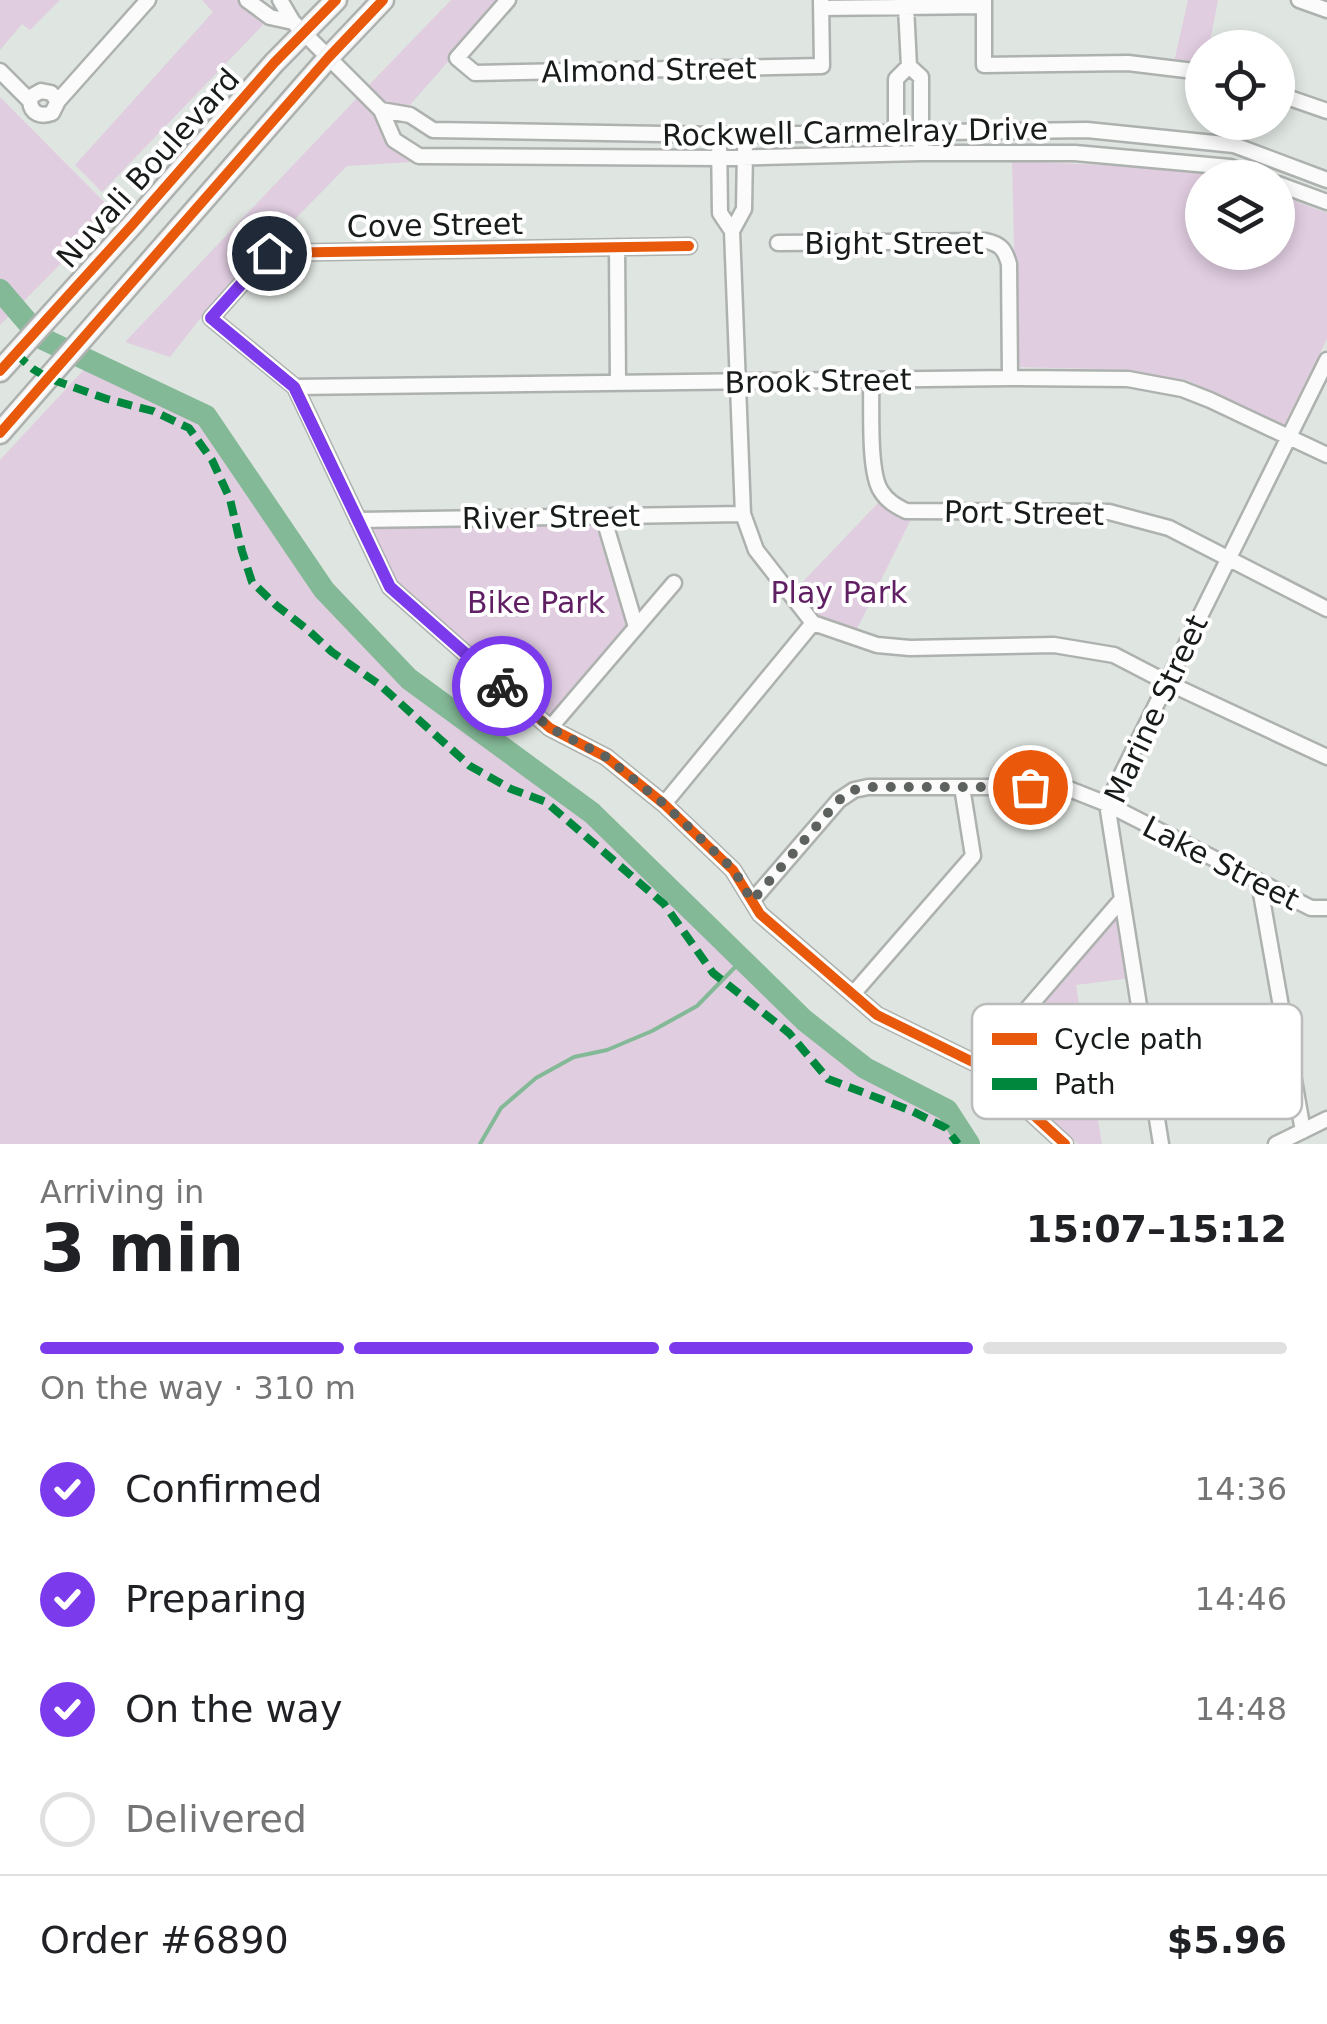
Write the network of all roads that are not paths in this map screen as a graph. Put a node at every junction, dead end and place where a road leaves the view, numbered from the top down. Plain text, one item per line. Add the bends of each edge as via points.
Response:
1 (148, 0) edge
2 (247, 0) edge
3 (280, 0) edge
4 (336, 0) edge
5 (383, 0) edge
6 (508, 0) edge
7 (1299, 0) edge
8 (984, 3) edge
9 (821, 4) edge
10 (906, 7) junction
11 (1327, 10) edge
12 (299, 27) junction
13 (328, 58) junction
14 (909, 66) junction
15 (1185, 70) edge
16 (0, 71) edge
17 (1295, 100) edge
18 (381, 110) junction
19 (1327, 111) edge
20 (896, 131) junction
21 (921, 131) junction
22 (719, 135) junction
23 (745, 135) junction
24 (921, 153) junction
25 (896, 154) junction
26 (744, 157) junction
27 (720, 158) junction
28 (1185, 163) edge
29 (1327, 180) edge
30 (1295, 190) edge
31 (1327, 202) edge
32 (732, 231) junction
33 (778, 243) dead end
34 (689, 246) dead end
35 (617, 247) junction
36 (1327, 360) edge
37 (0, 371) edge
38 (1010, 378) junction
39 (871, 380) junction
40 (737, 382) junction
41 (618, 383) junction
42 (294, 387) junction
43 (0, 433) edge
44 (1288, 437) junction
45 (1327, 455) edge
46 (743, 514) junction
47 (603, 516) junction
48 (358, 520) junction
49 (1228, 558) junction
50 (674, 583) dead end
51 (1327, 608) edge
52 (813, 623) junction
53 (636, 627) junction
54 (1166, 682) junction
55 (550, 728) junction
56 (1327, 757) edge
57 (962, 787) junction
58 (664, 804) junction
59 (1107, 804) junction
60 (1258, 882) junction
61 (1122, 899) junction
62 (752, 901) junction
63 (1327, 908) edge
64 (853, 994) junction
65 (1031, 1004) edge
66 (1139, 1004) edge
67 (1280, 1004) edge
68 (972, 1061) edge
69 (1038, 1119) edge
70 (1157, 1119) edge
71 (1301, 1119) edge
72 (1327, 1119) edge
73 (1303, 1130) junction
74 (1065, 1144) edge
75 (1161, 1144) edge
76 (1276, 1144) edge

1 - 16 street via 58,101 41,91 30,101
2 - 12 street
3 - 12 street
4 - 12 street, Nuvali Boulevard
5 - 13 street, Nuvali Boulevard
6 - 9 street, Almond Street via 457,58 475,73 822,66
7 - 11 street
8 - 10 street
8 - 15 street via 984,65 1128,63
9 - 10 street
10 - 14 street
12 - 13 street, Rockwell Carmelray Drive
12 - 37 street, Nuvali Boulevard
13 - 18 street, Rockwell Carmelray Drive
13 - 43 street, Nuvali Boulevard
14 - 20 street via 896,79
14 - 21 street via 920,77
17 - 19 street
18 - 22 street, Rockwell Carmelray Drive via 410,115 434,130
18 - 27 street, Rockwell Carmelray Drive via 394,140 419,156
20 - 21 street, Rockwell Carmelray Drive
20 - 23 street, Rockwell Carmelray Drive
20 - 25 street
21 - 24 street
21 - 29 street, Rockwell Carmelray Drive via 1087,130 1234,145
22 - 23 street, Rockwell Carmelray Drive
22 - 27 street
23 - 26 street
24 - 25 street, Rockwell Carmelray Drive
24 - 28 street, Rockwell Carmelray Drive
25 - 26 street, Rockwell Carmelray Drive
26 - 27 street, Rockwell Carmelray Drive
26 - 32 street via 744,209
27 - 32 street via 720,213
30 - 31 street
32 - 40 street
33 - 38 street, Bight Street via 997,243 1009,264
34 - 35 street, Cove Street
35 - 41 street
35 - 42 street, Cove Street via 269,253 211,318
36 - 44 street, Marine Street
38 - 39 street, Brook Street
38 - 44 street, Brook Street via 1128,379 1182,389
39 - 40 street, Brook Street
39 - 49 street, Port Street via 874,472 880,490 906,511 1110,512 1169,528
40 - 41 street, Brook Street
40 - 46 street
41 - 42 street, Brook Street
42 - 48 street
44 - 45 street, Brook Street
44 - 49 street, Marine Street
46 - 47 street, River Street
46 - 52 street via 756,550
47 - 48 street, River Street
47 - 53 street
48 - 55 street via 390,587
49 - 51 street, Port Street
49 - 54 street, Marine Street
50 - 53 street
52 - 54 street via 910,648 1087,650 1114,655
52 - 58 street
53 - 55 street
54 - 56 street
54 - 59 street, Marine Street
55 - 58 street via 606,757
57 - 59 street, Lake Street via 1064,787
57 - 62 street, Lake Street via 854,790
57 - 64 street via 973,856
58 - 62 street via 734,870
59 - 60 street, Lake Street
59 - 61 street, Marine Street
60 - 63 street, Lake Street via 1311,908
60 - 67 street
61 - 65 street
61 - 66 street, Marine Street
62 - 64 street
64 - 68 street via 877,1014
69 - 74 street
70 - 75 street, Marine Street
71 - 73 street
72 - 73 street
73 - 76 street

